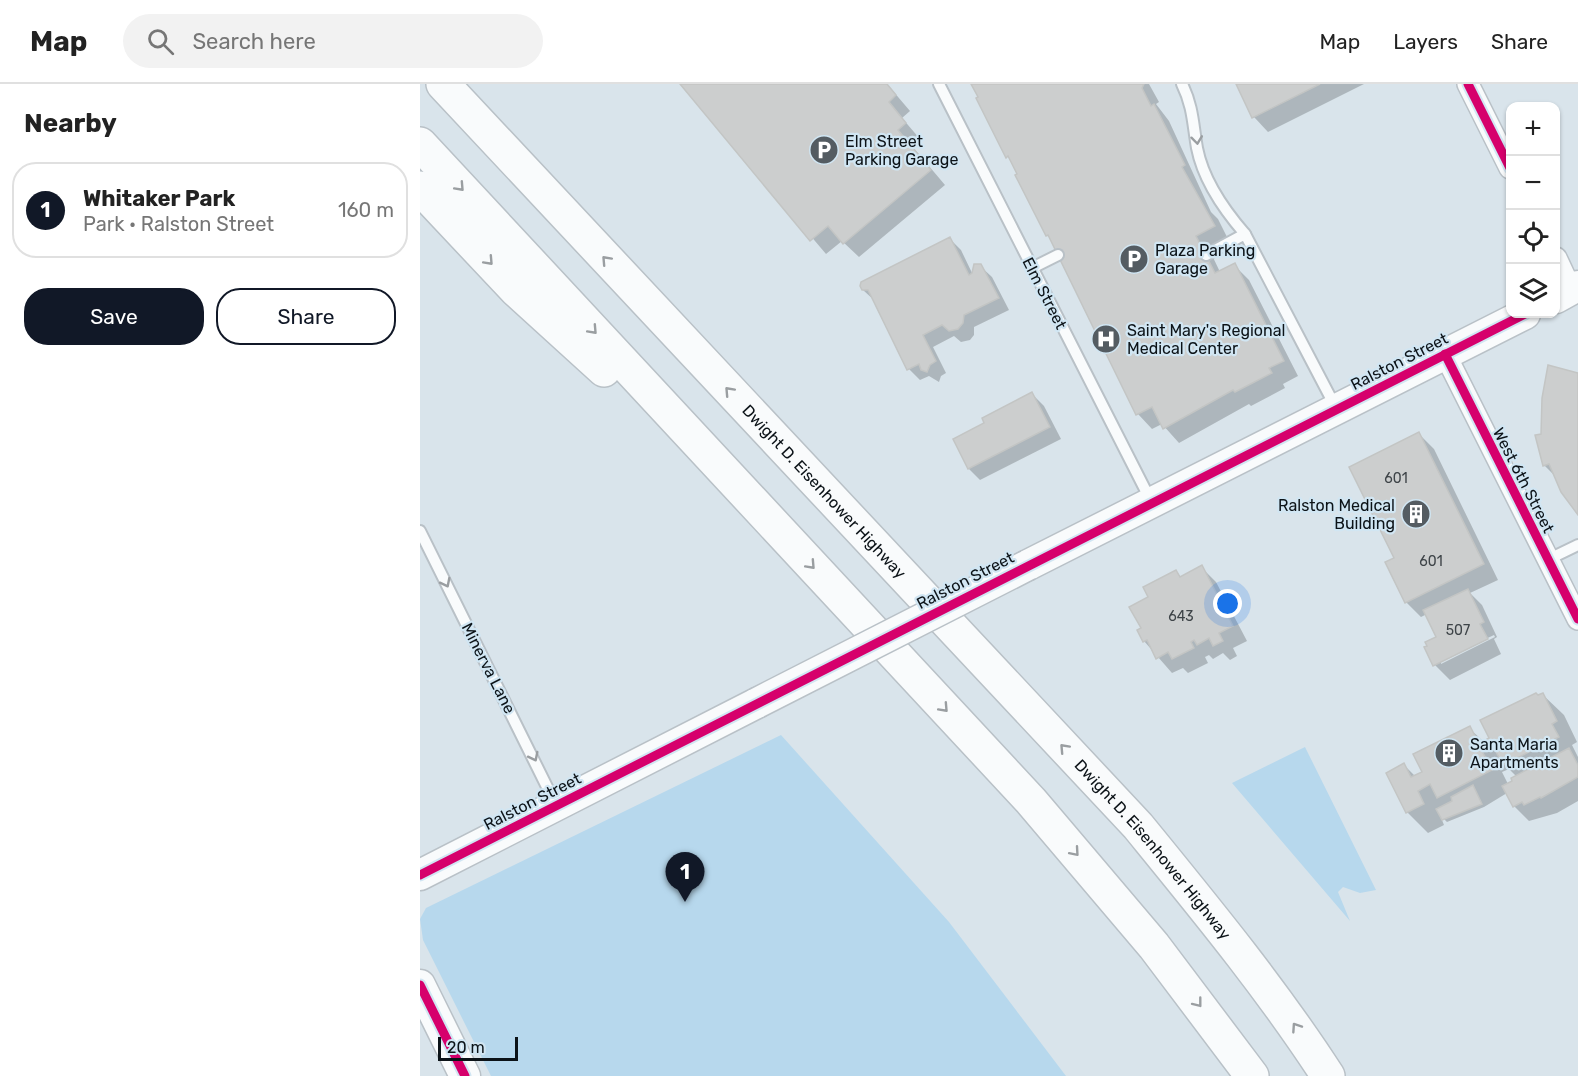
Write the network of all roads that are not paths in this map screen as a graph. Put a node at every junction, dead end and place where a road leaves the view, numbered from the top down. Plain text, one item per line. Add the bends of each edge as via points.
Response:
1 (443, 84) edge
2 (473, 84) edge
3 (939, 84) edge
4 (1182, 84) edge
5 (1468, 84) edge
6 (420, 144) edge
7 (500, 147) junction
8 (1506, 160) edge
9 (420, 188) edge
10 (1245, 234) junction
11 (1058, 255) dead end
12 (1206, 255) dead end
13 (1558, 264) edge
14 (1032, 268) junction
15 (1568, 291) edge
16 (1517, 318) edge
17 (1445, 354) junction
18 (1336, 409) junction
19 (1152, 503) junction
20 (772, 522) junction
21 (420, 531) edge
22 (1578, 544) edge
23 (1547, 560) junction
24 (1578, 619) edge
25 (556, 805) junction
26 (420, 875) edge
27 (420, 985) edge
28 (465, 1076) edge
29 (1252, 1076) edge
30 (1328, 1076) edge

1 - 7 highway, Dwight D. Eisenhower Highway
2 - 7 highway
3 - 14 lane, Elm Street
4 -> 10 lane via 1194,113 1201,162 1227,213
5 - 8 street
6 -> 20 highway
30 -> 7 highway, Dwight D. Eisenhower Highway via 1245,959 1138,826
9 -> 20 highway via 516,290
10 - 12 lane
10 - 18 lane
11 - 14 lane
13 - 15 street
14 - 19 lane, Elm Street
16 - 17 street, Ralston Street
17 - 18 street, Ralston Street
17 - 23 street, West 6th Street
18 - 19 street, Ralston Street
19 - 25 street, Ralston Street, bridge
20 -> 29 highway via 1031,801 1154,946
21 -> 25 lane, Minerva Lane
22 - 23 lane
23 - 24 street, West 6th Street
25 - 26 street, Ralston Street
27 - 28 street

